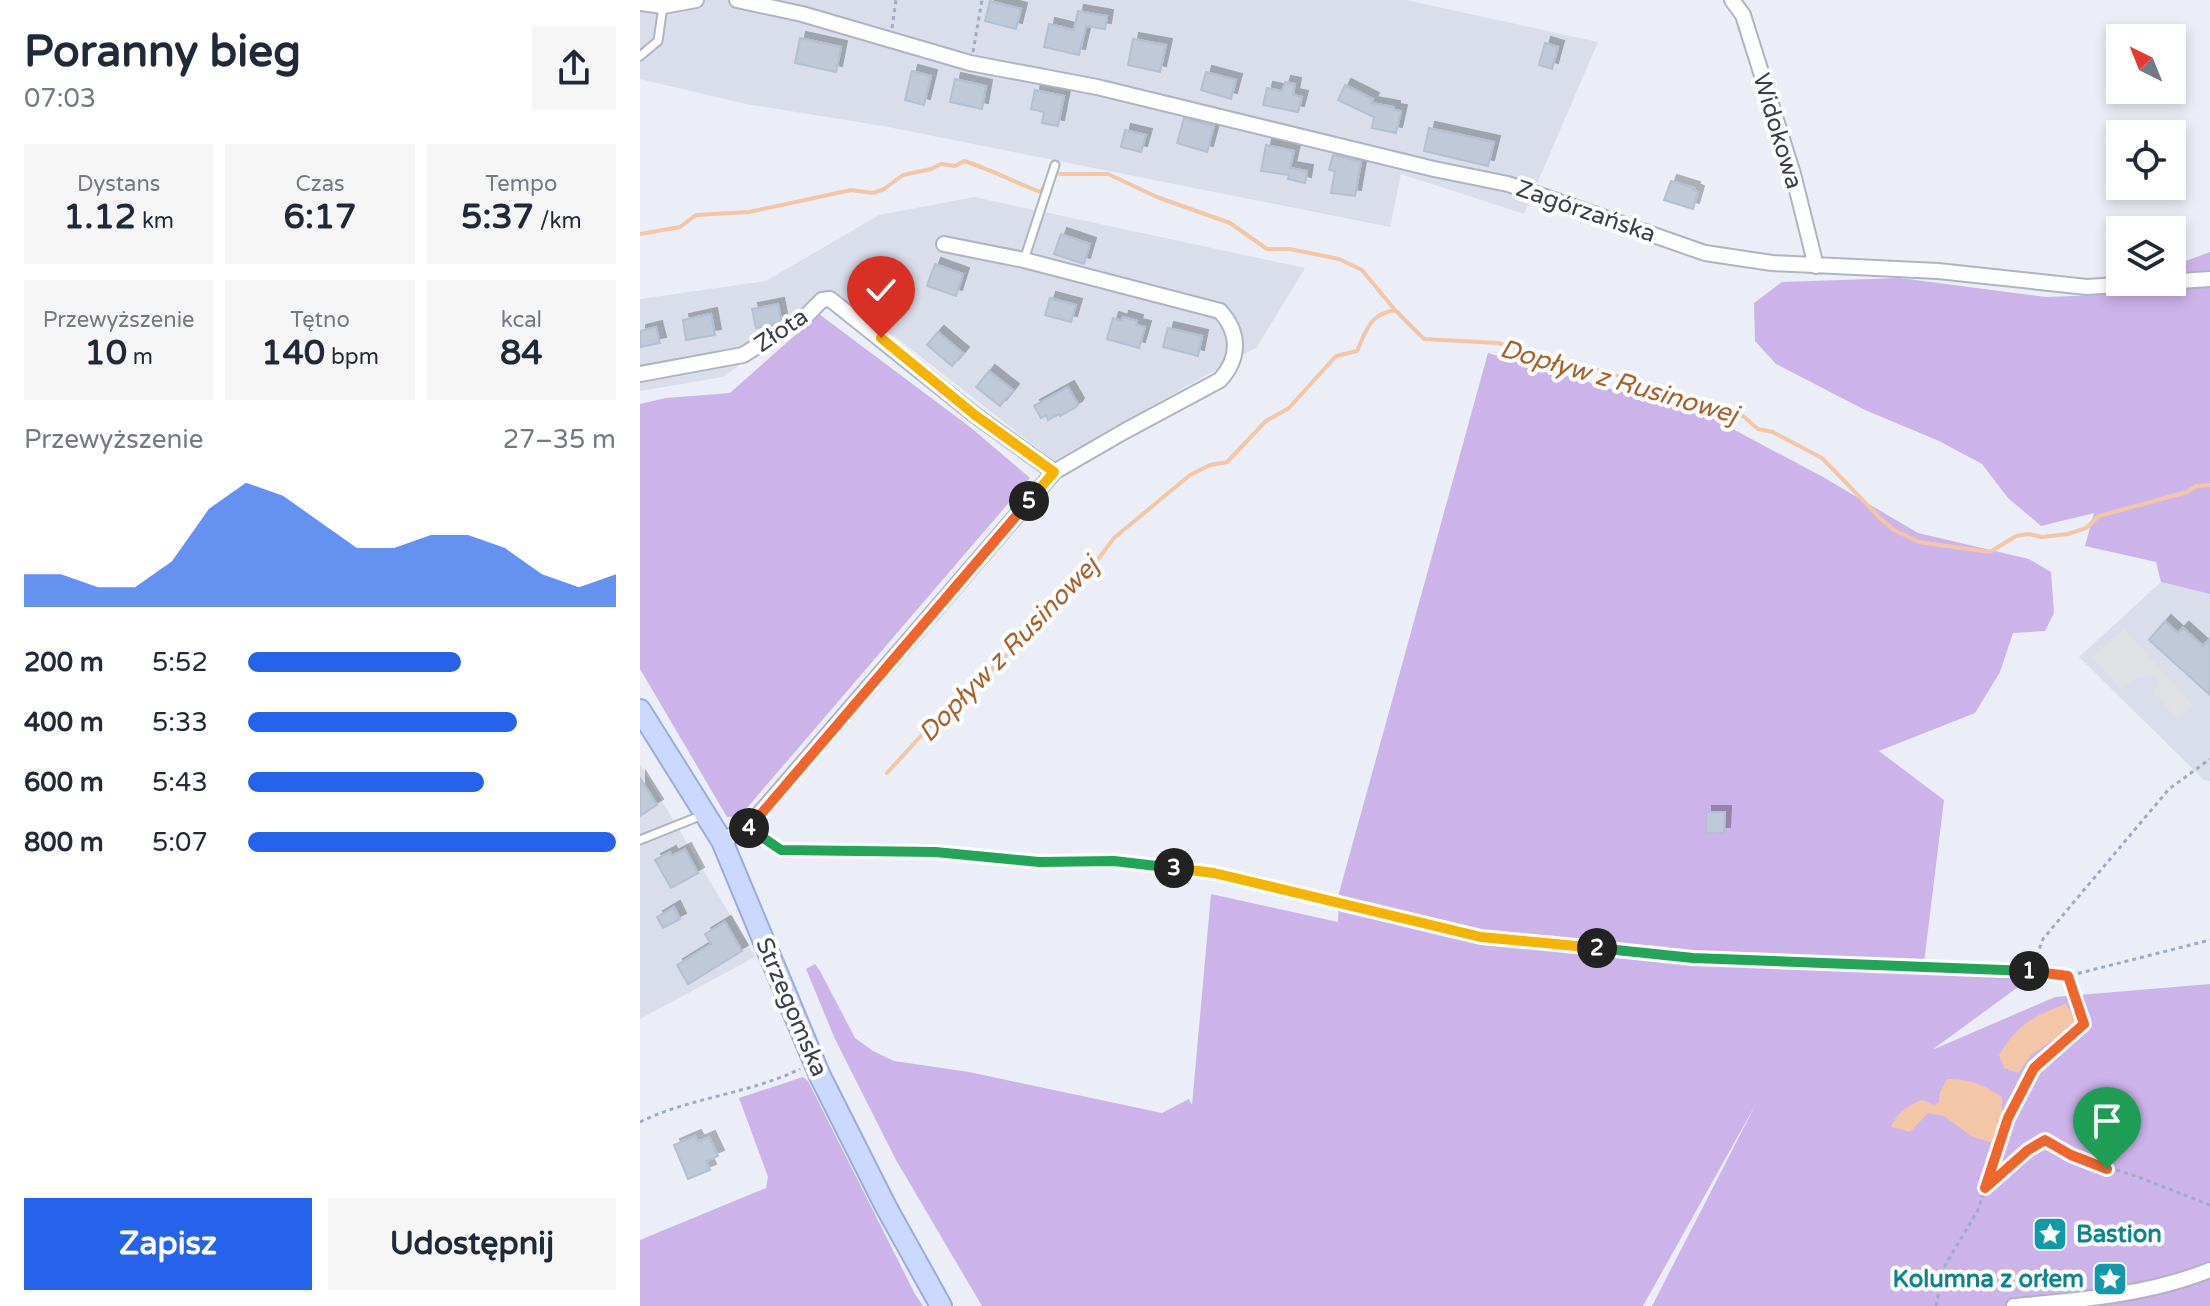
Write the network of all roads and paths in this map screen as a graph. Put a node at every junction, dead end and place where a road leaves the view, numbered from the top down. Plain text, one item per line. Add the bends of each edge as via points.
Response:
1 (696, 0) edge
2 (737, 0) edge
3 (896, 0) edge
4 (982, 0) edge
5 (1732, 0) edge
6 (640, 3) edge
7 (663, 6) junction
8 (890, 41) junction
9 (640, 56) edge
10 (970, 63) junction
11 (1055, 165) dead end
12 (944, 244) dead end
13 (1024, 260) junction
14 (1816, 266) junction
15 (2210, 279) edge
16 (640, 374) edge
17 (1054, 472) junction
18 (640, 710) edge
19 (2210, 759) edge
20 (706, 814) junction
21 (748, 827) junction
22 (640, 840) edge
23 (722, 841) junction
24 (2210, 940) edge
25 (2031, 971) junction
26 (2068, 976) junction
27 (814, 1062) junction
28 (640, 1122) edge
29 (1985, 1188) junction
30 (2210, 1205) edge
31 (2207, 1271) edge
32 (941, 1306) edge
33 (1936, 1306) edge
34 (2014, 1306) edge

1 - 7 street
2 - 8 street, Zagórzańska
3 - 8 path
4 - 10 path
5 - 14 street, Widokowa via 1743,15
6 - 7 street
7 - 9 lane via 658,41
8 - 10 street, Zagórzańska
10 - 14 street, Zagórzańska via 1097,87 1508,184 1705,253
11 - 13 lane
12 - 13 street
13 - 17 street via 1220,311 1235,335 1236,351 1220,380
14 - 15 street, Zagórzańska via 1938,271 2087,287
16 - 17 street, Złota via 743,355 830,299
17 - 21 street
18 - 20 main road, Strzegomska
19 - 25 path via 2169,789 2043,939
20 - 22 lane
20 - 23 main road, Strzegomska
21 - 23 street
21 - 25 path via 781,850 1114,861 1214,873 1481,937 1693,958
23 - 27 main road, Strzegomska
24 - 26 path
25 - 26 path
26 - 29 path via 2084,1024 2034,1068 2008,1118
27 - 28 path via 763,1085
27 - 32 main road, Strzegomska
29 - 30 path via 2045,1140 2071,1155
29 - 33 path via 1944,1267
31 - 34 street via 2092,1299

